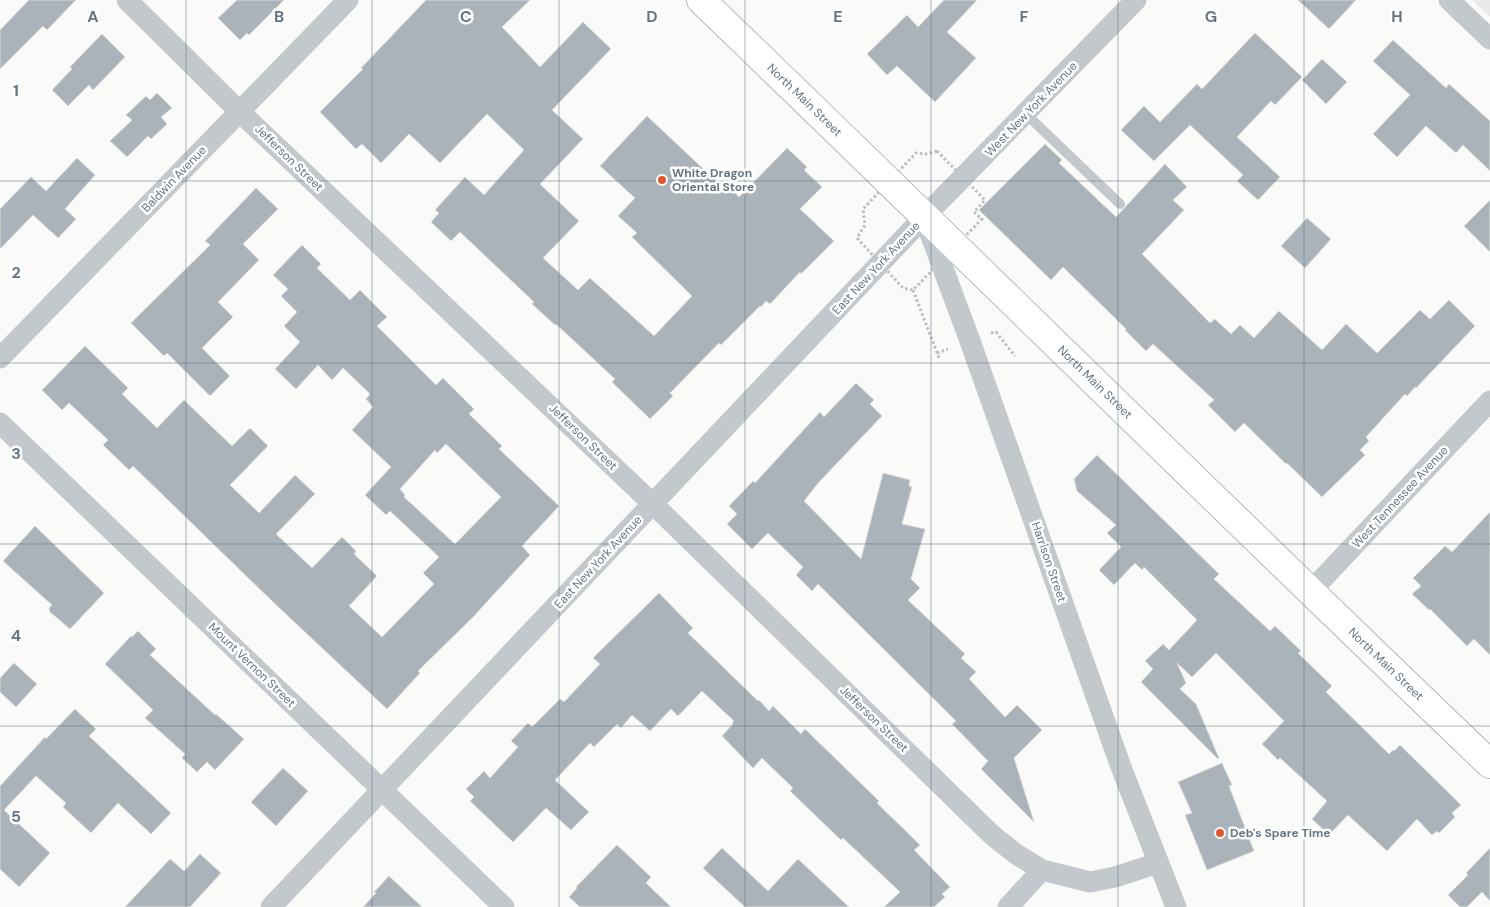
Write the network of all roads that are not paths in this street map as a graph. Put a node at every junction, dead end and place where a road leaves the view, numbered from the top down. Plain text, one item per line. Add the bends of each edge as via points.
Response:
1 (127, 0) edge
2 (348, 0) edge
3 (701, 0) edge
4 (1136, 0) edge
5 (1449, 0) edge
6 (1490, 39) edge
7 (240, 112) junction
8 (1026, 114) junction
9 (1120, 204) dead end
10 (924, 217) junction
11 (0, 358) edge
12 (1490, 401) edge
13 (0, 423) edge
14 (653, 504) junction
15 (1310, 592) junction
16 (1490, 764) edge
17 (382, 789) junction
18 (1158, 863) junction
19 (1042, 870) junction
20 (271, 907) edge
21 (504, 907) edge
22 (1008, 907) edge
23 (1176, 907) edge

1 - 7 street, Jefferson Street
2 - 7 street, Baldwin Avenue
3 - 10 main road, North Main Street
4 - 8 street, West New York Avenue
5 - 6 street
7 - 11 street, Baldwin Avenue
7 - 14 street, Jefferson Street
8 - 9 lane
8 - 10 street, West New York Avenue
10 - 14 street, East New York Avenue
10 - 15 main road, North Main Street
10 - 18 street, Harrison Street
12 - 15 street, West Tennessee Avenue
13 - 17 street, Mount Vernon Street
14 - 17 street, East New York Avenue
14 - 19 street, Jefferson Street via 992,834
15 - 16 main road, North Main Street
17 - 20 street, East New York Avenue
17 - 21 street, Mount Vernon Street
18 - 19 street, Jefferson Street via 1090,882
18 - 23 street, Harrison Street
19 - 22 street

